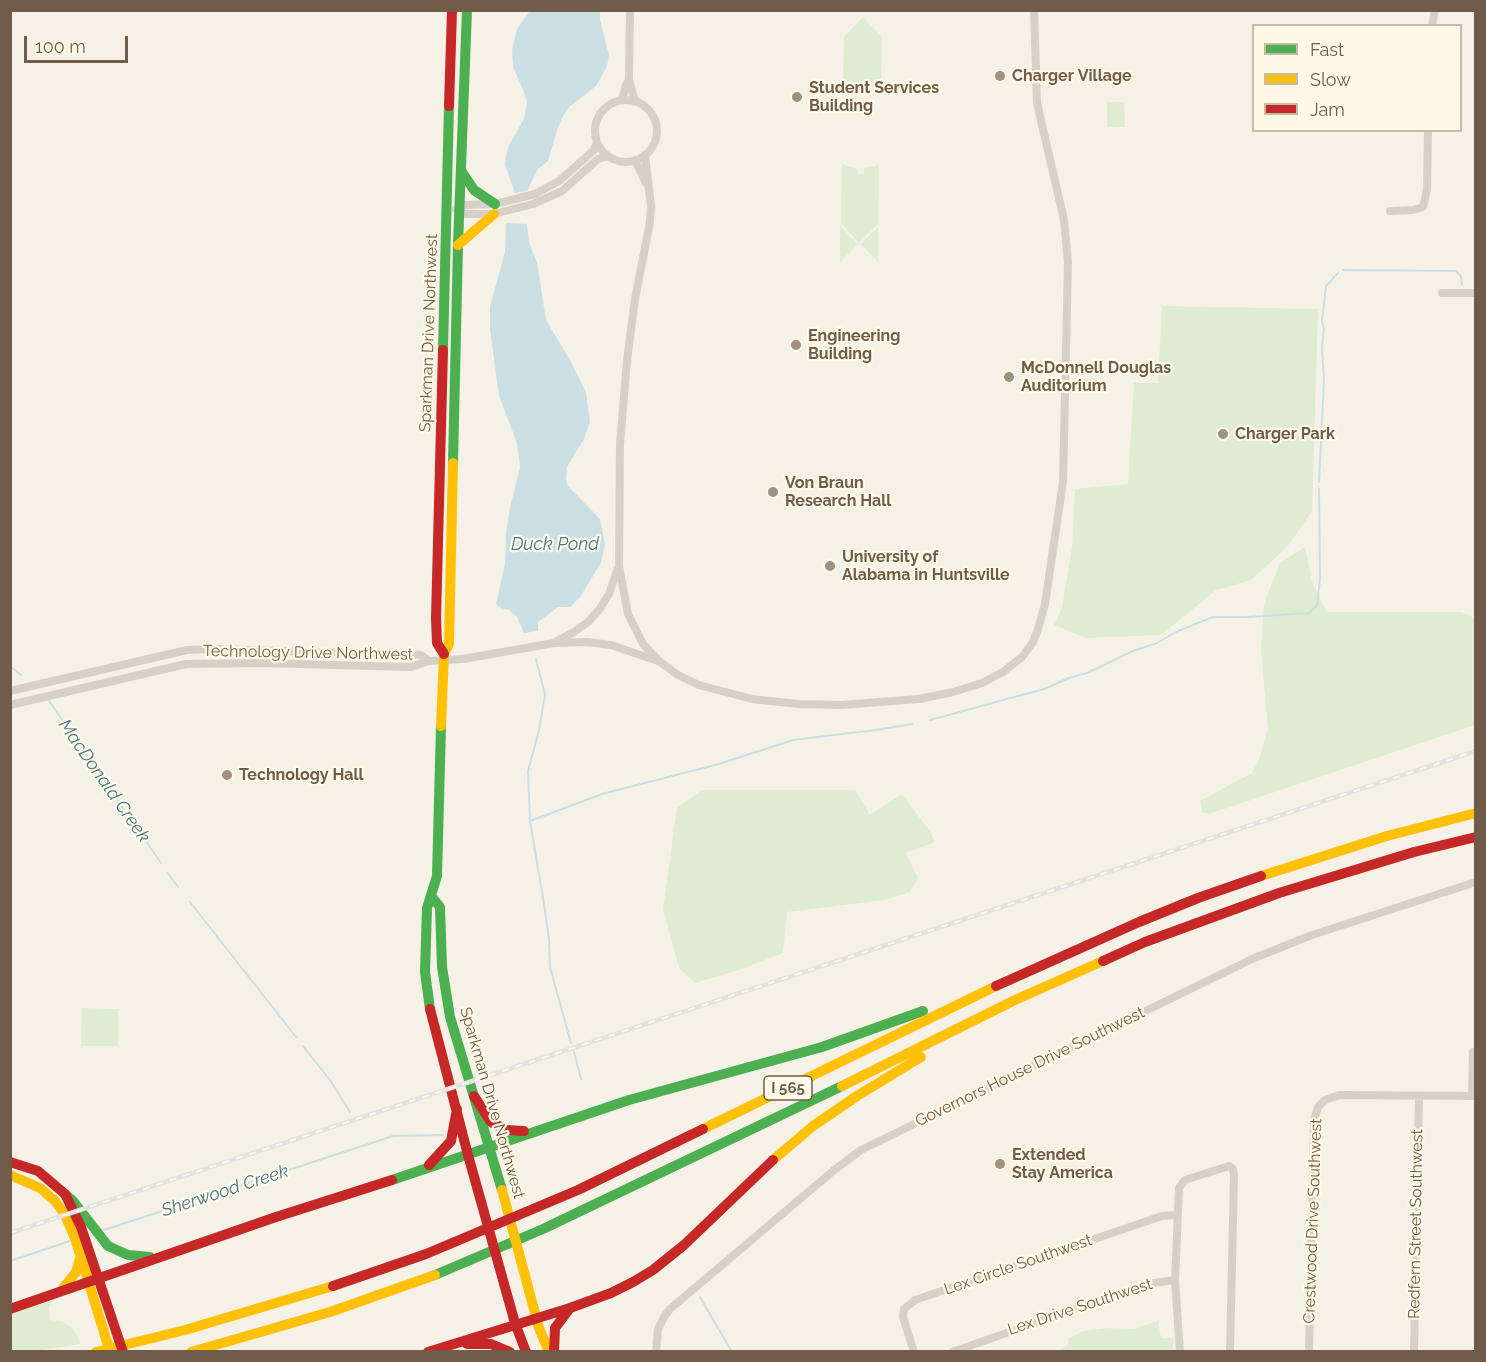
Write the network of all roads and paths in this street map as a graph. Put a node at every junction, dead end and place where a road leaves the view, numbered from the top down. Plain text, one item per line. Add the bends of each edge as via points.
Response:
1 (452, 10) edge
2 (467, 10) edge
3 (630, 10) edge
4 (1034, 10) edge
5 (629, 80) junction
6 (622, 100) junction
7 (635, 101) junction
8 (1428, 132) edge
9 (597, 143) junction
10 (645, 155) junction
11 (607, 156) junction
12 (635, 160) junction
13 (461, 171) junction
14 (649, 189) junction
15 (447, 209) junction
16 (460, 209) junction
17 (495, 209) junction
18 (1390, 211) dead end
19 (458, 245) junction
20 (1442, 293) dead end
21 (1476, 293) edge
22 (619, 566) junction
23 (554, 643) junction
24 (444, 657) junction
25 (429, 661) junction
26 (659, 661) junction
27 (10, 691) edge
28 (10, 705) edge
29 (1476, 813) edge
30 (1476, 837) edge
31 (1476, 882) edge
32 (432, 897) junction
33 (994, 987) junction
34 (970, 1023) junction
35 (1473, 1052) dead end
36 (473, 1094) junction
37 (1419, 1096) junction
38 (1474, 1096) edge
39 (457, 1108) junction
40 (544, 1128) junction
41 (489, 1147) junction
42 (468, 1155) junction
43 (10, 1162) edge
44 (426, 1168) junction
45 (10, 1175) edge
46 (65, 1201) junction
47 (1176, 1215) junction
48 (85, 1253) junction
49 (162, 1257) junction
50 (1175, 1280) junction
51 (93, 1281) junction
52 (60, 1292) junction
53 (570, 1308) junction
54 (10, 1309) edge
55 (536, 1318) junction
56 (515, 1323) junction
57 (448, 1345) junction
58 (96, 1352) edge
59 (110, 1352) edge
60 (123, 1352) edge
61 (191, 1352) edge
62 (428, 1352) edge
63 (510, 1352) edge
64 (526, 1352) edge
65 (549, 1352) edge
66 (554, 1352) edge
67 (656, 1352) edge
68 (914, 1352) edge
69 (952, 1352) edge
70 (1180, 1352) edge
71 (1230, 1352) edge
72 (1309, 1352) edge
73 (1414, 1352) edge

1 - 15 main road, Sparkman Drive Northwest
2 - 13 main road, Sparkman Drive Northwest
3 - 5 street
4 - 26 street via 1035,89 1064,220 1068,262 1063,478 1045,604 1033,642 1022,657 982,683 919,699 841,705 752,699 699,686
5 - 6 street
5 - 7 street
6 - 7 street
6 - 9 street via 601,112 596,122
7 - 10 street via 655,119 657,133
8 - 18 street via 1424,207
9 - 11 street
9 - 17 street via 559,181
10 - 12 street
10 - 14 street
11 - 12 street via 620,161
11 - 17 street via 598,159 562,191 533,204
12 - 14 street
13 - 16 main road, Sparkman Drive Northwest
13 - 17 main road
14 - 22 street via 650,222 635,300 622,420
15 - 16 street
15 - 24 main road, Sparkman Drive Northwest via 436,618 437,643
16 - 17 street via 464,205
16 - 19 main road, Sparkman Drive Northwest
17 - 19 main road
19 - 24 main road, Sparkman Drive Northwest via 449,644
20 - 21 street
22 - 23 street via 599,610 588,622
22 - 26 street via 628,614 643,644
23 - 24 street, Technology Drive Northwest via 463,659
23 - 26 street, Technology Drive Northwest via 611,645
24 - 25 street, Technology Drive Northwest
24 - 32 main road, Sparkman Drive Northwest via 437,876
25 - 27 street, Technology Drive Northwest via 421,655 188,650
25 - 28 street, Technology Drive Northwest via 411,667 186,664
29 - 33 main road, I 565 via 1387,836 1245,881 1139,922
30 - 34 main road, I 565 via 1279,893 1145,942
31 - 67 street, Governors House Drive Southwest via 1252,958 861,1150 670,1310 658,1329
32 - 36 main road, Sparkman Drive Northwest via 440,907 444,990
32 - 39 main road, Sparkman Drive Northwest via 427,908 425,972 431,1014
33 - 40 main road via 851,1038 671,1087
33 - 58 main road, I 565 via 614,1173 426,1254 316,1292
34 - 53 main road via 813,1126 653,1270 611,1293
34 - 61 main road, I 565 via 620,1194 445,1271 330,1312
35 - 38 street
36 - 40 main road via 486,1117 501,1129
36 - 41 main road, Sparkman Drive Northwest
37 - 38 street, Crestwood Drive Southwest
37 - 72 street, Crestwood Drive Southwest via 1339,1095 1325,1100 1316,1111
37 - 73 street, Redfern Street Southwest
39 - 42 main road, Sparkman Drive Northwest
39 - 44 main road via 451,1141
40 - 41 main road
41 - 42 main road
41 - 55 main road, Sparkman Drive Northwest
42 - 44 main road
42 - 56 main road, Sparkman Drive Northwest
43 - 46 main road via 38,1171
44 - 49 main road
45 - 46 main road
46 - 48 main road via 72,1229
46 - 49 main road via 73,1201 102,1241 114,1250 135,1257
47 - 50 street
47 - 68 street, Lex Circle Southwest via 1162,1216 915,1300 904,1309 903,1317
47 - 71 street via 1182,1182 1224,1167 1233,1168
48 - 51 main road
48 - 52 main road
49 - 51 main road
50 - 69 street, Lex Drive Southwest via 1147,1284
50 - 70 street
51 - 52 main road
51 - 59 main road
51 - 60 main road
52 - 54 main road
53 - 55 main road
53 - 66 main road via 555,1328
55 - 56 main road
55 - 65 main road, Sparkman Drive Northwest
56 - 57 main road
56 - 64 main road, Sparkman Drive Northwest
57 - 62 main road
57 - 63 main road via 491,1344

